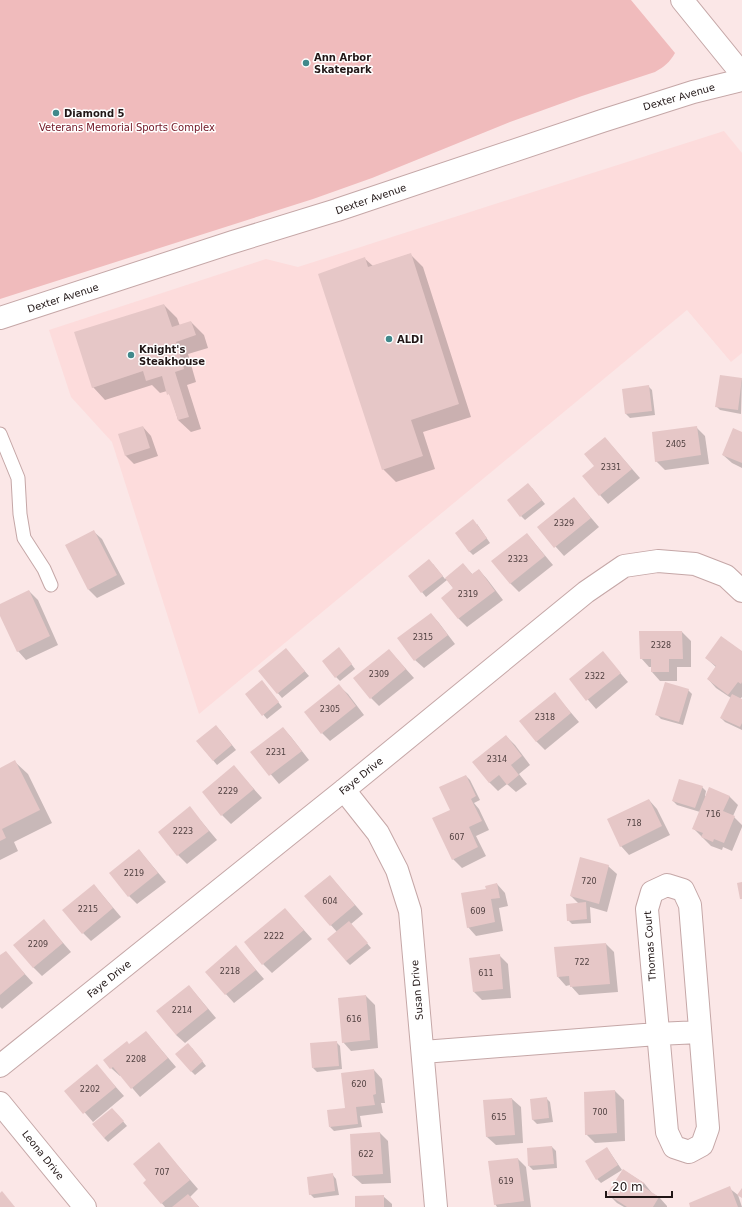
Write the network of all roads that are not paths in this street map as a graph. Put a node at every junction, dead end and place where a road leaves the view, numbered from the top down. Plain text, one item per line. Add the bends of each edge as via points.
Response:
1 (682, 0) edge
2 (742, 74) edge
3 (742, 80) edge
4 (0, 318) edge
5 (0, 434) edge
6 (51, 585) dead end
7 (742, 591) edge
8 (344, 790) junction
9 (700, 1032) junction
10 (657, 1034) junction
11 (423, 1052) junction
12 (0, 1066) edge
13 (0, 1103) edge
14 (85, 1207) edge
15 (436, 1207) edge

1 - 2 street
3 - 4 street, Dexter Avenue via 609,118 337,210
5 - 6 lane via 18,478 24,538 44,568
7 - 8 street, Faye Drive via 726,576 695,564 658,561 624,566 586,592
8 - 11 street, Susan Drive via 378,833 397,870 410,910
8 - 12 street, Faye Drive
9 - 10 street
9 - 10 street, Thomas Court via 708,1128 702,1145 689,1152 674,1147 667,1132
9 - 10 street, Thomas Court via 690,905 683,890 667,885 652,892 647,909
10 - 11 street
11 - 15 street, Susan Drive
13 - 14 street, Leona Drive

